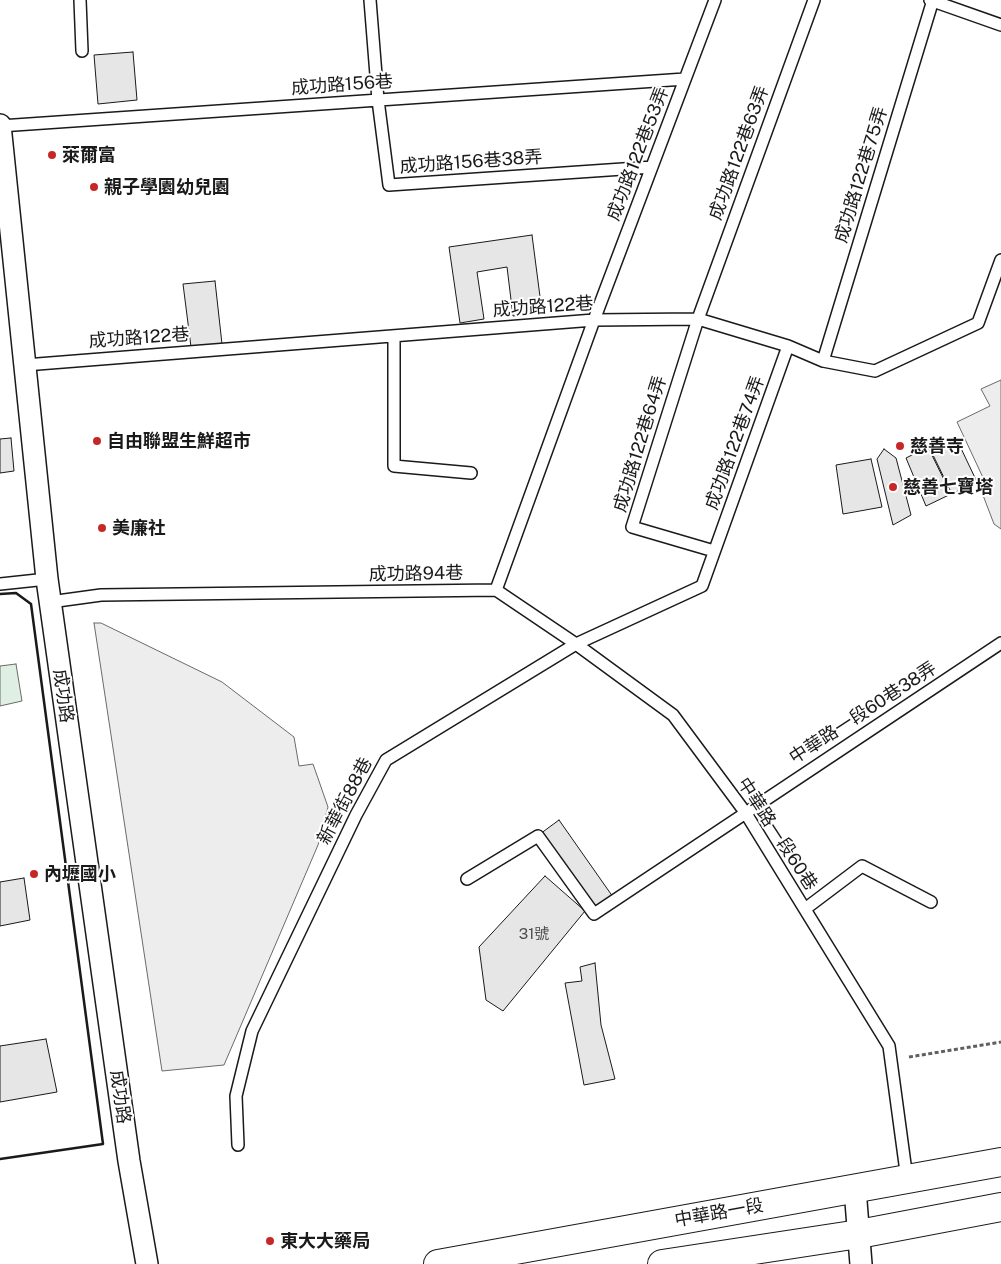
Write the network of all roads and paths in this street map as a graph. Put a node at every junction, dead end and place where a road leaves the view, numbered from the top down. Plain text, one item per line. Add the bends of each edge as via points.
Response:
1 (80, 0) edge
2 (370, 0) edge
3 (715, 0) edge
4 (814, 0) edge
5 (932, 0) edge
6 (1001, 25) edge
7 (82, 52) dead end
8 (685, 79) junction
9 (378, 100) junction
10 (0, 125) edge
11 (652, 167) junction
12 (6, 244) edge
13 (1001, 260) edge
14 (698, 319) junction
15 (594, 320) junction
16 (394, 336) junction
17 (788, 346) junction
18 (824, 361) junction
19 (25, 365) junction
20 (471, 473) dead end
21 (714, 551) junction
22 (47, 579) junction
23 (0, 584) edge
24 (496, 590) junction
25 (50, 602) junction
26 (1001, 643) edge
27 (576, 644) junction
28 (745, 812) junction
29 (467, 879) dead end
30 (931, 902) dead end
31 (805, 909) junction
32 (1001, 1042) edge
33 (891, 1060) junction
34 (238, 1145) dead end
35 (1001, 1162) edge
36 (908, 1179) junction
37 (855, 1189) junction
38 (1001, 1207) edge
39 (859, 1234) junction
40 (147, 1264) edge
41 (438, 1264) edge
42 (662, 1264) edge
43 (861, 1264) edge

1 - 7 lane
2 - 9 lane, 成功路156巷38弄
3 - 8 lane, 成功路122巷53弄
4 - 14 lane, 成功路122巷63弄
5 - 6 lane
5 - 18 lane, 成功路122巷75弄
8 - 9 lane, 成功路156巷
8 - 11 lane, 成功路122巷53弄
9 - 10 lane, 成功路156巷
9 - 11 lane, 成功路156巷38弄 via 389,186
10 - 12 street, 成功路
11 - 15 lane, 成功路122巷53弄
12 - 19 street, 成功路
13 - 18 lane, 成功路122巷 via 978,323 875,371
14 - 15 lane, 成功路122巷
14 - 17 lane, 成功路122巷
14 - 21 lane, 成功路122巷64弄 via 632,527
15 - 16 lane, 成功路122巷
15 - 24 lane
16 - 19 lane, 成功路122巷
16 - 20 lane via 394,466
17 - 18 lane, 成功路122巷
17 - 21 lane, 成功路122巷74弄
19 - 22 street, 成功路
21 - 27 lane, 新華街88巷 via 702,586
22 - 23 lane
22 - 25 street, 成功路
24 - 25 lane, 成功路94巷 via 101,595
24 - 27 lane, 中華路一段60巷
25 - 40 street, 成功路 via 129,1162
26 - 28 lane, 中華路一段60巷38弄
27 - 28 lane, 中華路一段60巷 via 673,715
27 - 34 lane, 新華街88巷 via 386,760 356,814 252,1031 236,1096
28 - 29 lane, 中華路一段60巷38弄 via 594,914 538,836
28 - 31 lane, 中華路一段60巷
30 - 31 lane via 862,866
31 - 33 lane, 中華路一段60巷 via 889,1046
32 - 33 path
33 - 36 lane, 中華路一段60巷
35 - 36 main road, 中華路一段
36 - 37 main road, 中華路一段
37 - 39 street
37 - 41 main road, 中華路一段
38 - 39 main road
39 - 42 main road
39 - 43 street

